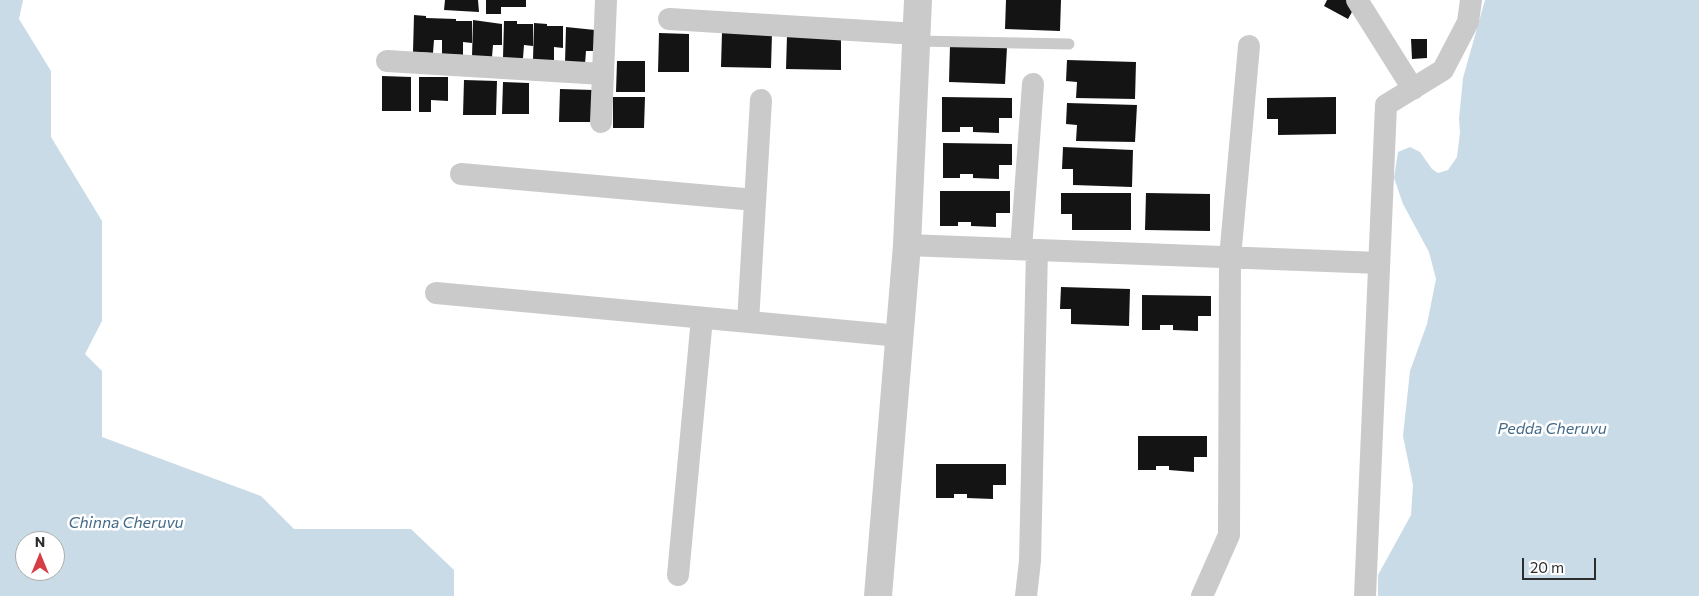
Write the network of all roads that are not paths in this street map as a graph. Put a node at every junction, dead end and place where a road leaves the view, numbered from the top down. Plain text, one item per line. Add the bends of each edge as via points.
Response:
1 (606, 0) edge
2 (918, 0) edge
3 (1357, 0) edge
4 (1471, 0) edge
5 (669, 19) dead end
6 (917, 37) junction
7 (1069, 44) dead end
8 (1249, 46) dead end
9 (387, 61) dead end
10 (603, 74) junction
11 (1033, 84) dead end
12 (1413, 89) junction
13 (761, 100) dead end
14 (601, 122) dead end
15 (461, 174) dead end
16 (756, 200) junction
17 (907, 245) junction
18 (1029, 250) junction
19 (1230, 258) junction
20 (1379, 264) junction
21 (436, 293) dead end
22 (702, 318) junction
23 (748, 322) junction
24 (900, 336) junction
25 (678, 575) dead end
26 (878, 596) edge
27 (1026, 596) edge
28 (1202, 596) edge
29 (1365, 596) edge

1 - 10 street
2 - 6 street
3 - 12 street
4 - 12 street via 1468,22 1443,70
5 - 6 street
6 - 7 lane
6 - 17 street
8 - 19 street
9 - 10 street
10 - 14 street
11 - 18 street
12 - 20 street via 1386,105
13 - 16 street
15 - 16 street
16 - 23 street
17 - 18 street
17 - 24 street
18 - 19 street
18 - 27 street via 1030,561
19 - 20 street
19 - 28 street via 1229,535
20 - 29 street
21 - 22 street
22 - 23 street
22 - 25 street
23 - 24 street
24 - 26 street

